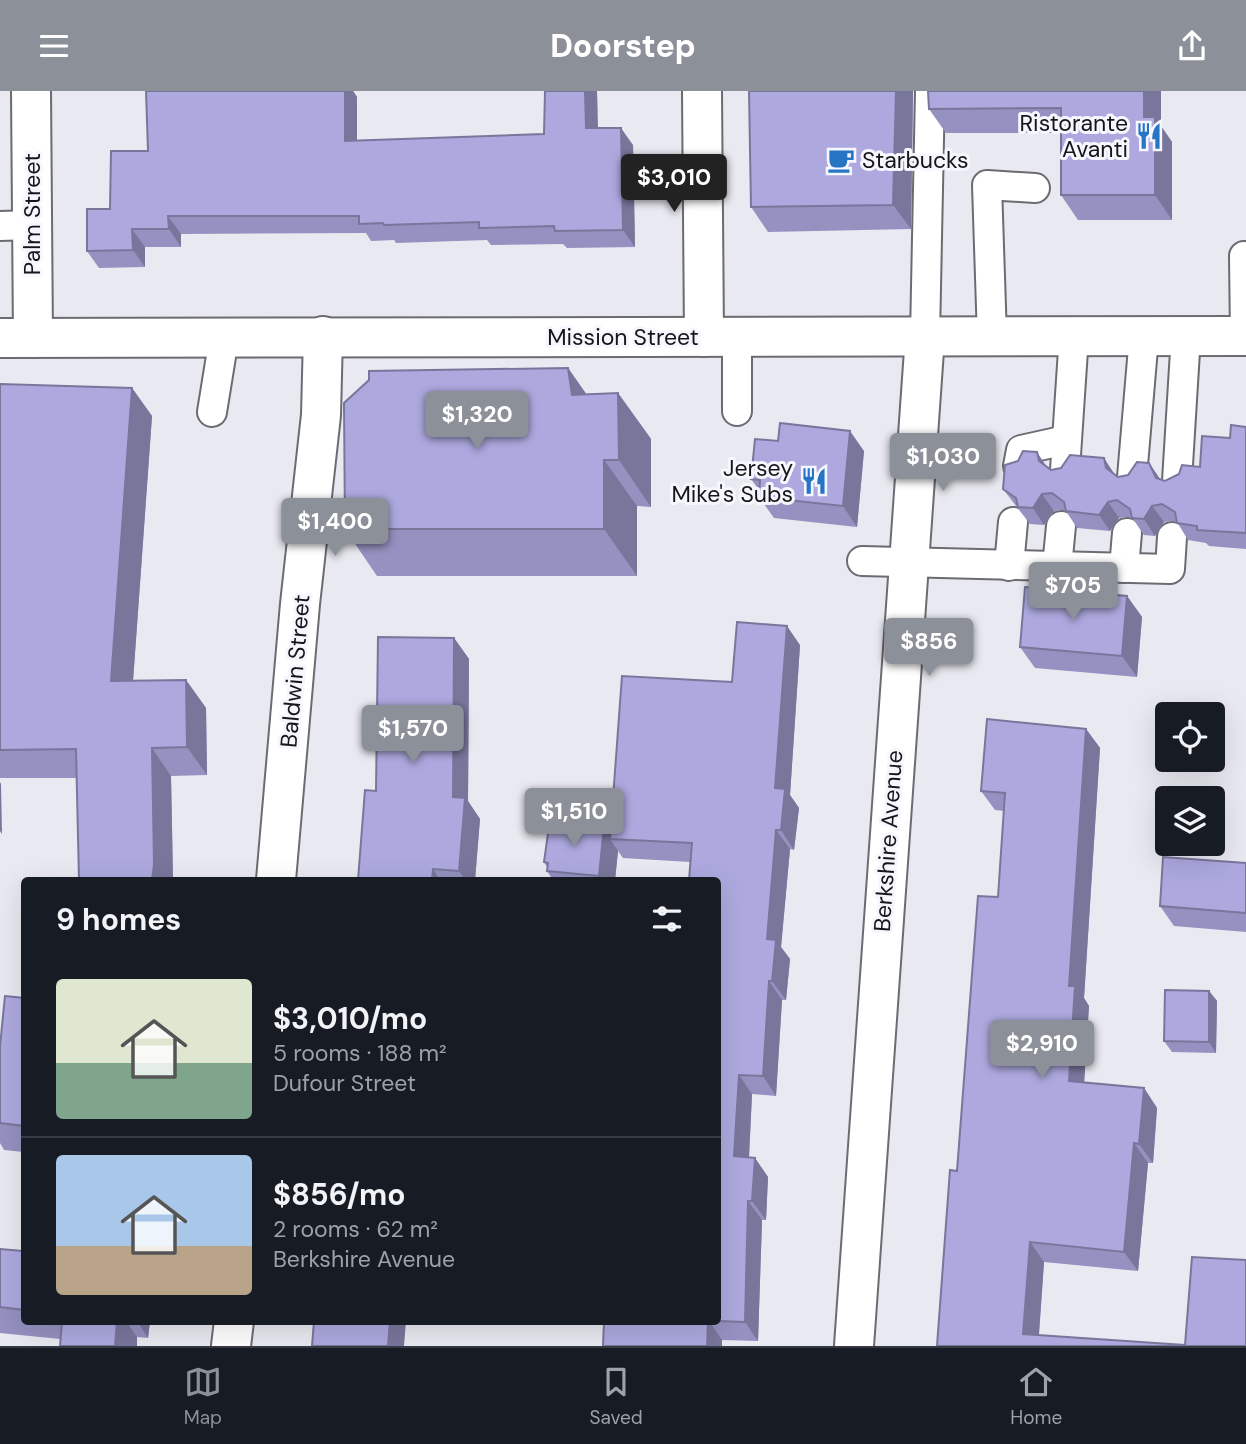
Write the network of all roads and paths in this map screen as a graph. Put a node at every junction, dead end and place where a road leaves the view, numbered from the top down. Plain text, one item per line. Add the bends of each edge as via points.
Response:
1 (31, 91) edge
2 (702, 91) edge
3 (930, 91) edge
4 (1035, 188) dead end
5 (16, 225) edge
6 (1244, 257) dead end
7 (1074, 335) junction
8 (1186, 335) junction
9 (323, 336) junction
10 (1144, 336) junction
11 (1245, 336) edge
12 (721, 337) junction
13 (925, 337) junction
14 (17, 338) edge
15 (225, 338) junction
16 (992, 338) junction
17 (737, 411) dead end
18 (212, 412) dead end
19 (1066, 440) junction
20 (1018, 466) edge
21 (1065, 470) edge
22 (1132, 477) edge
23 (1177, 481) edge
24 (1013, 522) dead end
25 (1061, 526) dead end
26 (1126, 533) dead end
27 (1172, 537) dead end
28 (862, 561) dead end
29 (908, 564) junction
30 (1009, 566) junction
31 (1058, 567) junction
32 (1124, 568) junction
33 (276, 877) edge
34 (234, 1325) edge
35 (231, 1346) edge
36 (854, 1346) edge

1 - 5 main road, Palm Street
2 - 12 main road
3 - 13 lane
4 - 16 lane via 986,185
5 - 14 main road, Palm Street
6 - 11 lane
7 - 10 main road, Mission Street
7 - 16 main road, Mission Street
7 - 19 lane
8 - 10 main road, Mission Street
8 - 11 main road, Mission Street
8 - 23 lane
9 - 12 main road, Mission Street
9 - 15 main road, Mission Street
9 - 33 main road, Baldwin Street via 321,415
10 - 22 lane
12 - 13 main road, Mission Street
12 - 17 lane
13 - 16 main road, Mission Street
13 - 29 main road, Berkshire Avenue
14 - 15 main road, Mission Street
15 - 18 lane
19 - 20 lane via 1021,450
19 - 21 lane
24 - 30 lane
25 - 31 lane
26 - 32 lane
27 - 32 lane via 1170,569
28 - 29 lane
29 - 30 lane
29 - 36 main road, Berkshire Avenue
30 - 31 lane
31 - 32 lane
34 - 35 main road

